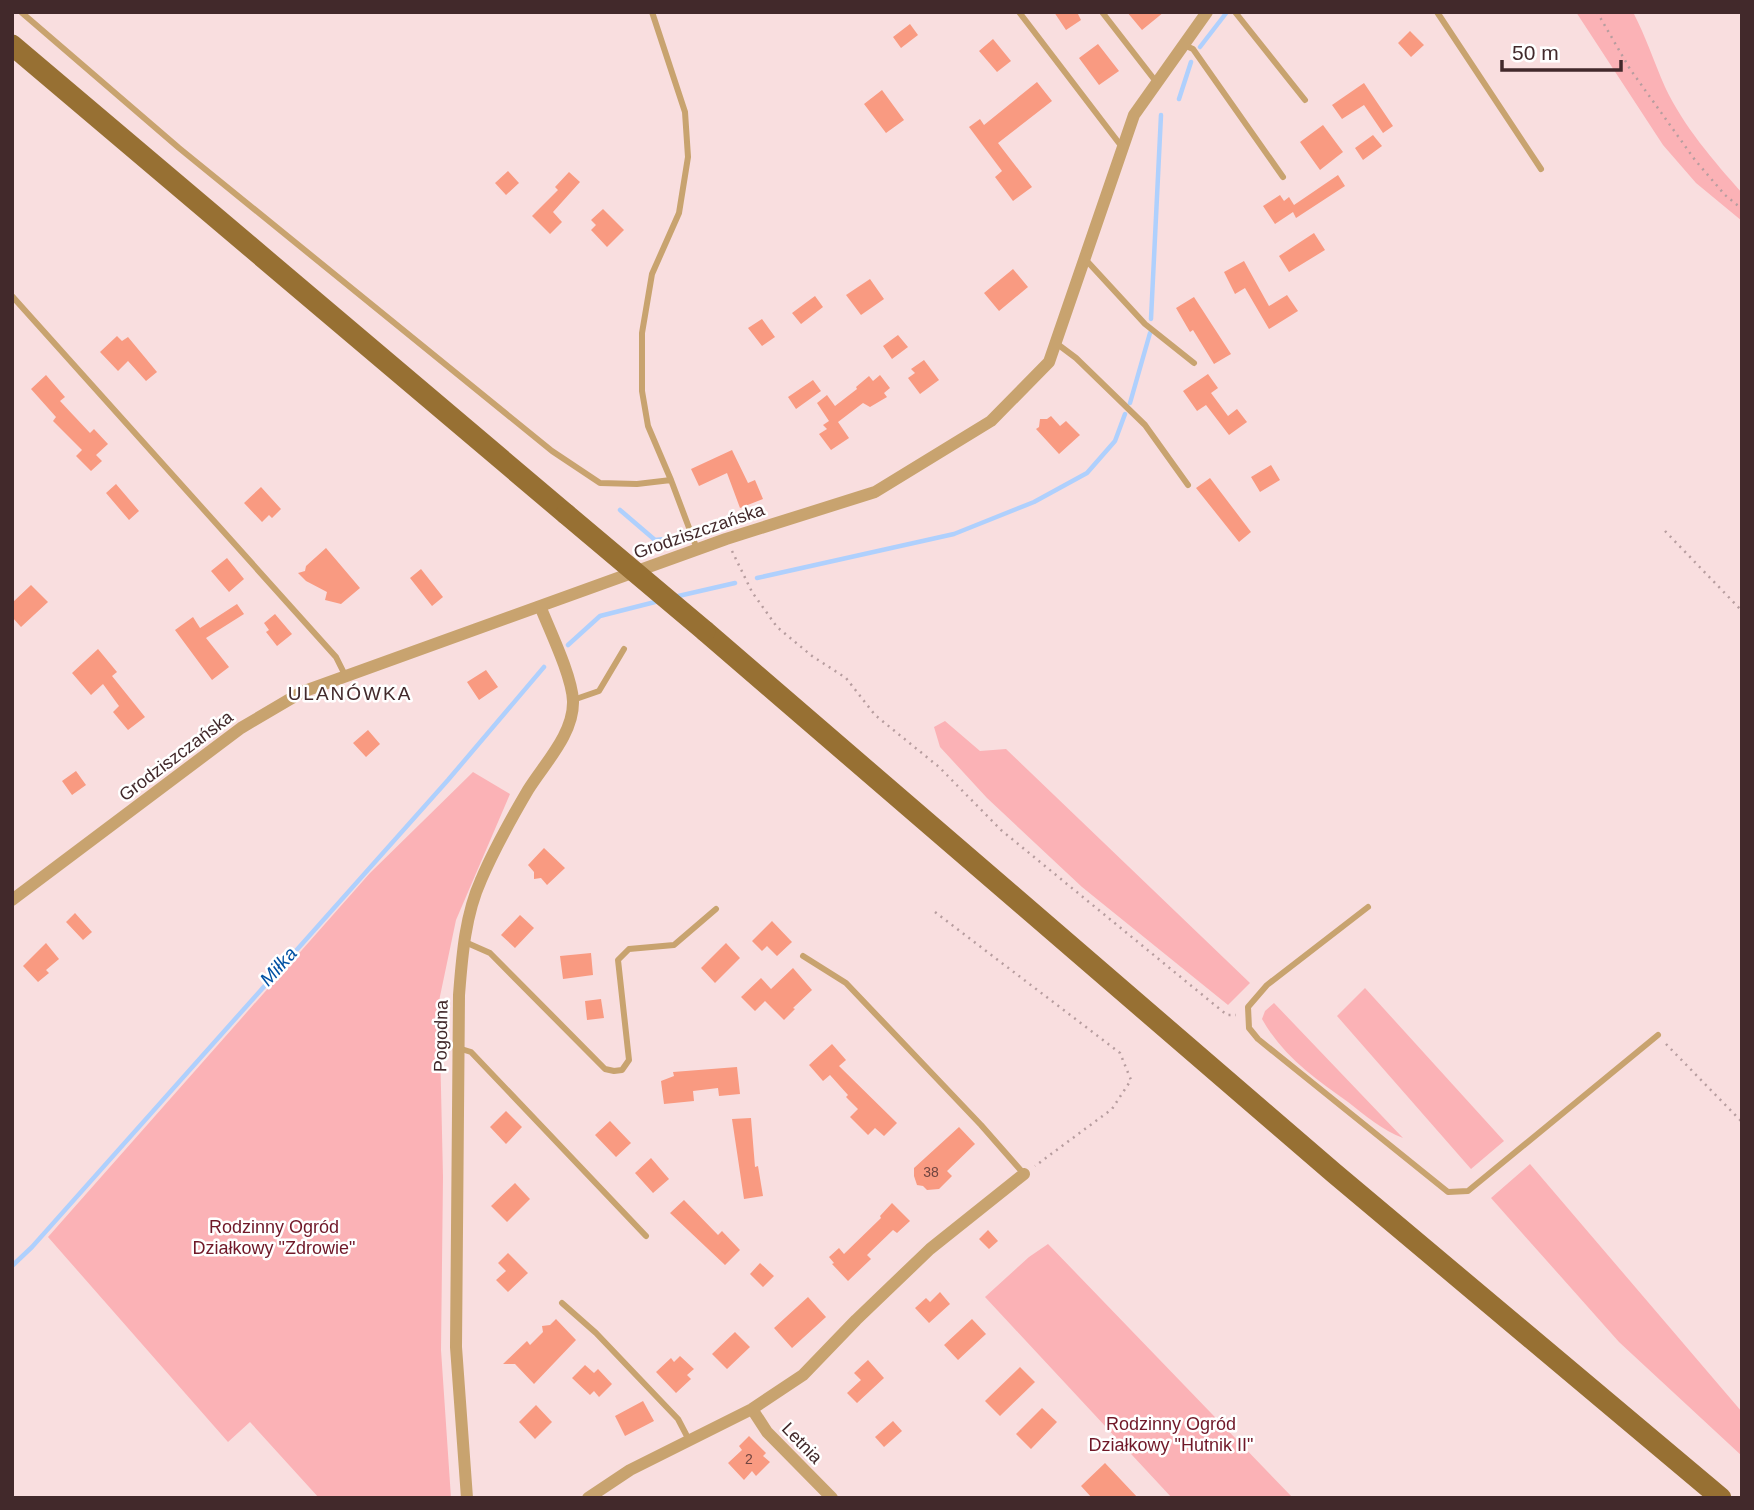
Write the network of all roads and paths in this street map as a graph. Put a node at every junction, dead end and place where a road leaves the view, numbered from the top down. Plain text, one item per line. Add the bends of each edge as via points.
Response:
1 (21, 12) edge
2 (652, 12) edge
3 (1018, 12) edge
4 (1102, 12) edge
5 (1207, 12) edge
6 (1235, 12) edge
7 (1437, 12) edge
8 (1598, 12) edge
9 (12, 45) edge
10 (1184, 45) junction
11 (1157, 83) junction
12 (1305, 100) dead end
13 (1124, 148) junction
14 (1541, 169) dead end
15 (1283, 177) dead end
16 (1742, 209) edge
17 (1086, 260) junction
18 (12, 296) edge
19 (1056, 343) junction
20 (1194, 363) dead end
21 (671, 481) junction
22 (1188, 485) dead end
23 (1665, 531) dead end
24 (726, 539) junction
25 (697, 549) junction
26 (540, 606) junction
27 (1742, 611) edge
28 (624, 649) dead end
29 (345, 675) junction
30 (573, 700) junction
31 (14, 894) edge
32 (1368, 907) dead end
33 (716, 909) dead end
34 (935, 912) dead end
35 (464, 942) junction
36 (803, 956) dead end
37 (1247, 1015) junction
38 (1658, 1035) joint
39 (458, 1048) junction
40 (1742, 1122) edge
41 (1024, 1174) junction
42 (646, 1236) dead end
43 (562, 1303) dead end
44 (752, 1409) junction
45 (689, 1440) junction
46 (467, 1498) edge
47 (588, 1498) edge
48 (832, 1498) edge
49 (1721, 1498) edge

1 - 21 lane via 179,148 552,451 600,483
2 - 21 lane via 685,112 688,157 679,213 652,274 642,333 642,391 648,426
3 - 13 lane
4 - 11 lane
5 - 10 street, Grodziszczańska
6 - 12 lane
7 - 14 lane
8 - 16 path via 1630,69 1695,160
9 - 49 main road, bridge
10 - 11 street, Grodziszczańska
10 - 15 lane via 1192,49
11 - 13 street, Grodziszczańska via 1135,115
13 - 17 street, Grodziszczańska
17 - 19 street, Grodziszczańska
17 - 20 lane via 1145,324
18 - 29 lane via 336,657
19 - 22 lane via 1145,425
19 - 24 street, Grodziszczańska via 1049,362 991,421 875,492
21 - 25 lane
23 - 27 path
24 - 25 street, Grodziszczańska
24 - 37 path via 752,592 777,626 846,678 876,715 939,767 1001,830 1227,1015
25 - 26 street, Grodziszczańska
26 - 29 street, Grodziszczańska
26 - 30 street
28 - 30 lane via 599,691
29 - 31 street, Grodziszczańska via 302,692 241,728
30 - 35 street, Pogodna via 566,731 528,790 479,883
32 - 37 lane via 1267,985
33 - 35 lane via 674,945 629,949 618,960 629,1060 622,1070 605,1069 490,953
34 - 41 path via 1120,1053 1130,1080 1112,1109
35 - 39 street, Pogodna
36 - 41 lane via 846,983
37 - 38 lane via 1258,1040 1448,1192 1468,1191
38 - 40 path
39 - 42 lane via 471,1052
39 - 46 street, Pogodna via 456,1348
41 - 44 street via 930,1249 803,1375
43 - 45 lane via 678,1419
44 - 45 street
44 - 48 street, Letnia via 767,1432
45 - 47 street

